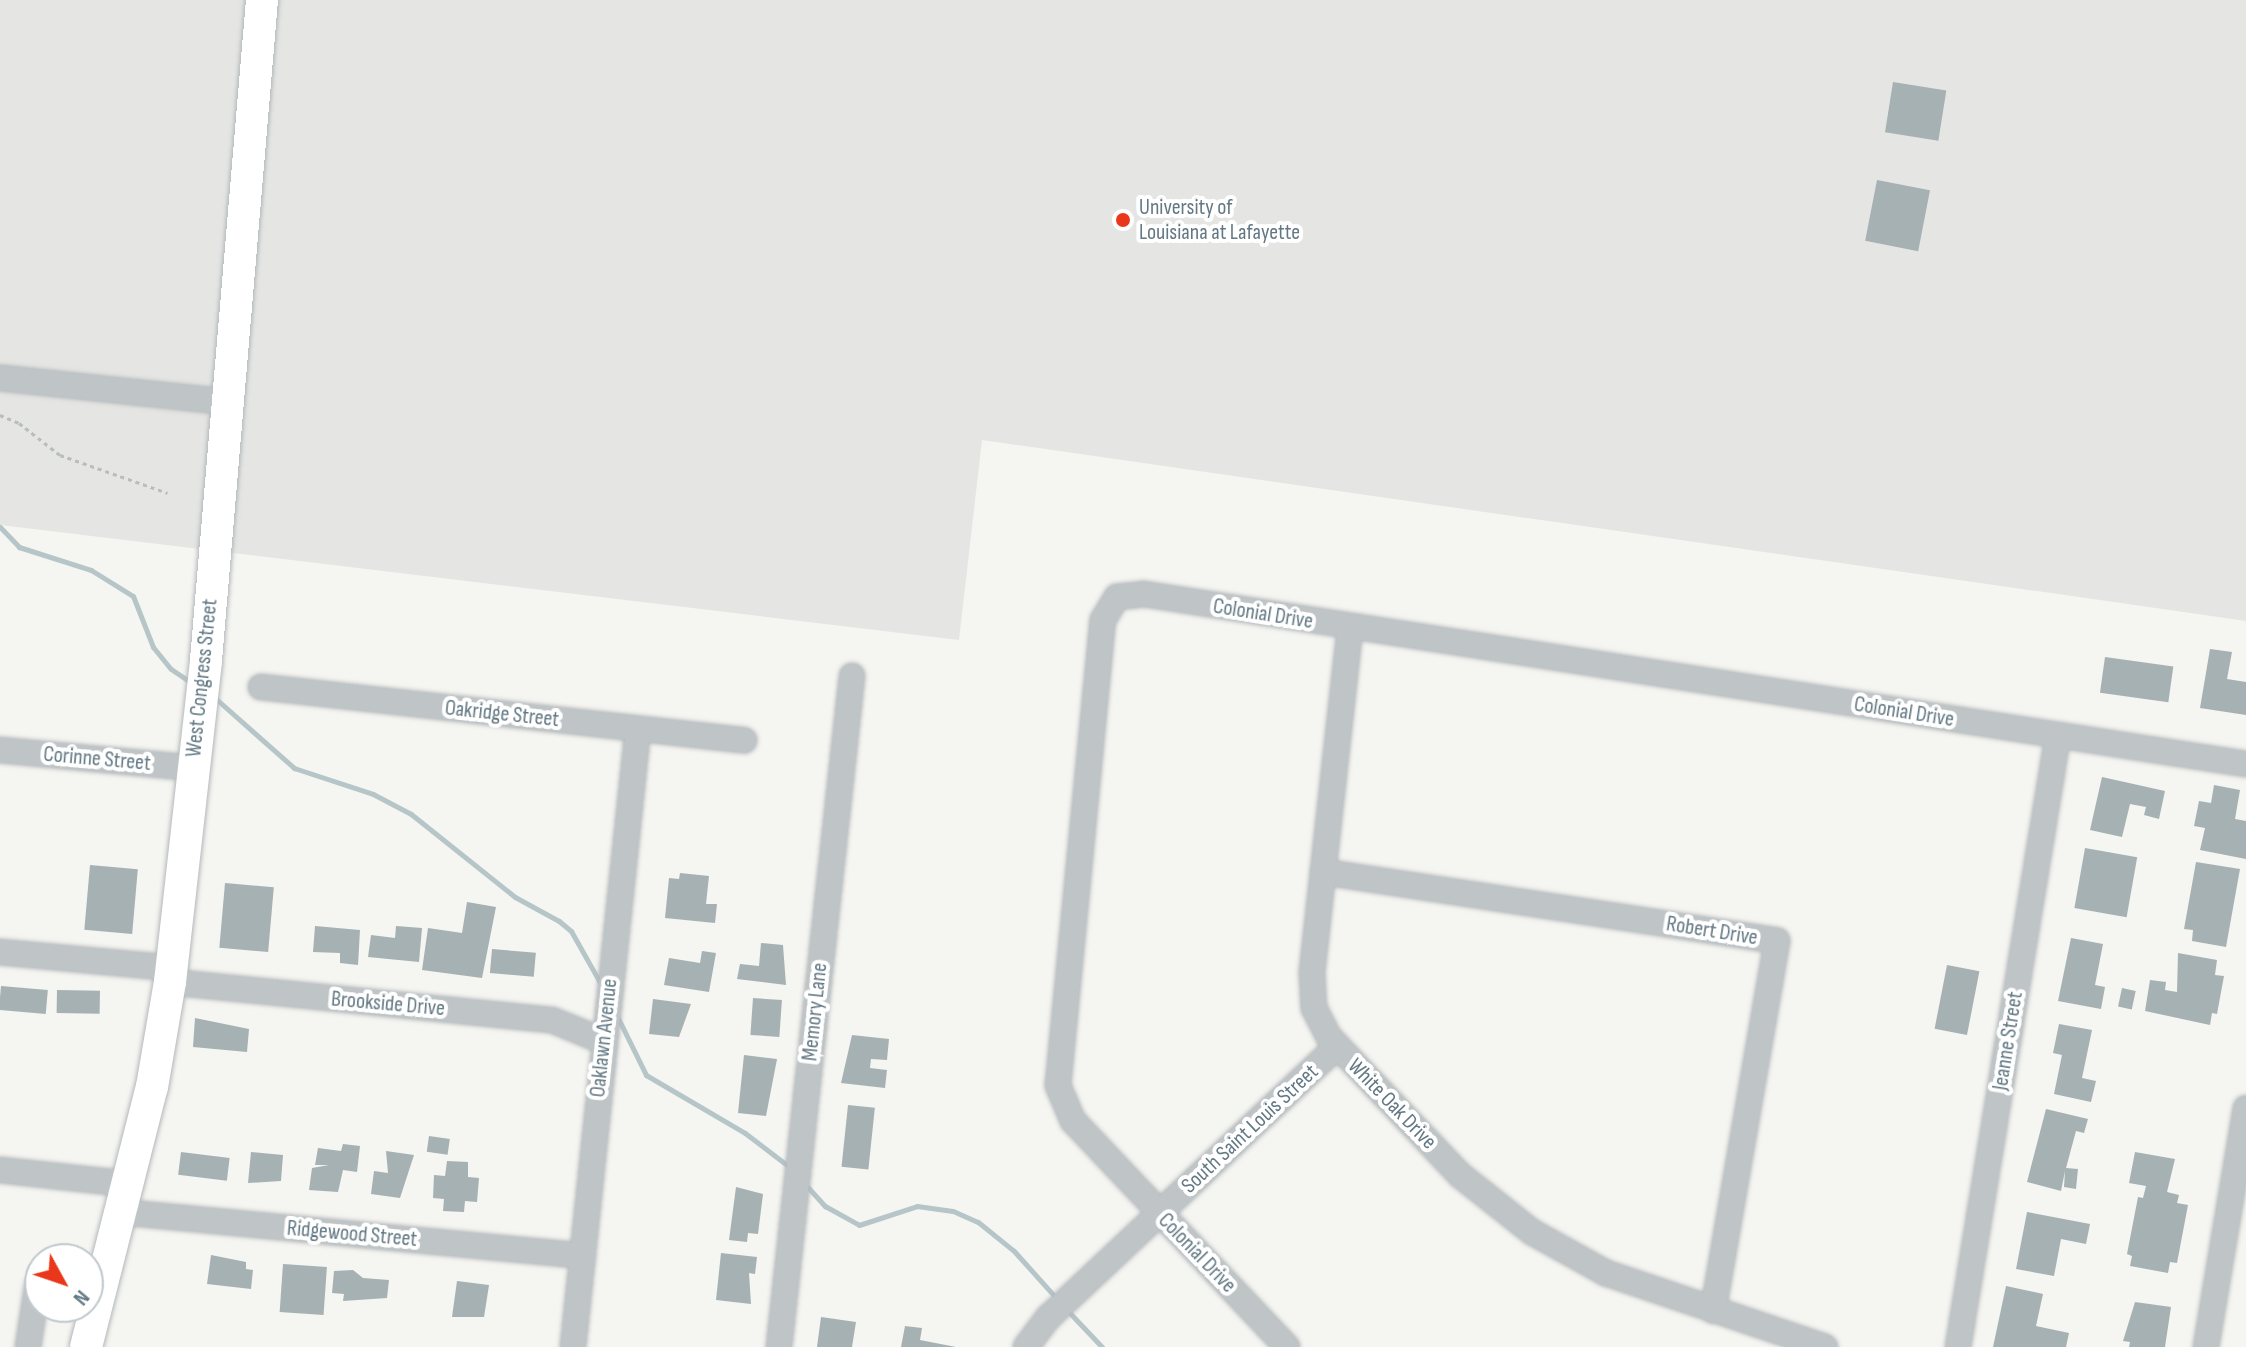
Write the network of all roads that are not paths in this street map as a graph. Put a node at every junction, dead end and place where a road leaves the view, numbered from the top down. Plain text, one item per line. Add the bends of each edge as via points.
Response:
1 (262, 0) edge
2 (0, 378) edge
3 (227, 402) junction
4 (1350, 628) junction
5 (852, 676) dead end
6 (261, 687) dead end
7 (638, 729) junction
8 (2058, 735) junction
9 (744, 740) dead end
10 (0, 750) edge
11 (2246, 764) edge
12 (193, 768) junction
13 (1323, 872) junction
14 (0, 952) edge
15 (170, 975) junction
16 (603, 1041) junction
17 (1337, 1047) junction
18 (2246, 1108) edge
19 (0, 1170) edge
20 (124, 1198) junction
21 (1159, 1214) junction
22 (583, 1256) junction
23 (1713, 1310) junction
24 (32, 1323) edge
25 (28, 1347) edge
26 (86, 1347) edge
27 (573, 1347) edge
28 (779, 1347) edge
29 (1026, 1347) edge
30 (1287, 1347) edge
31 (1825, 1347) edge
32 (1958, 1347) edge
33 (2206, 1347) edge

1 - 3 main road, West Congress Street
2 - 3 street
3 - 12 main road, West Congress Street
4 - 8 street, Colonial Drive
4 - 13 street, White Oak Drive
4 - 21 street, Colonial Drive via 1144,594 1117,597 1107,608 1058,1085 1073,1121
5 - 28 street, Memory Lane
6 - 7 street, Oakridge Street
7 - 9 street, Oakridge Street
7 - 16 street, Oaklawn Avenue
8 - 11 street, Colonial Drive
8 - 32 street, Jeanne Street
10 - 12 street, Corinne Street
12 - 15 main road, West Congress Street
13 - 17 street, White Oak Drive via 1312,991 1317,1019
13 - 23 street, Robert Drive via 1777,941
14 - 15 street, Brookside Drive
15 - 16 street, Brookside Drive via 552,1020
15 - 20 main road, West Congress Street
16 - 22 street, Oaklawn Avenue
17 - 21 street, South Saint Louis Street
17 - 23 street, White Oak Drive via 1460,1175 1532,1232 1606,1273
18 - 33 street
19 - 20 street, Ridgewood Street
20 - 22 street, Ridgewood Street
20 - 26 main road, West Congress Street
21 - 29 street, South Saint Louis Street via 1049,1317
21 - 30 street, Colonial Drive
22 - 27 street, Oaklawn Avenue
23 - 31 street, White Oak Drive
24 - 25 street

